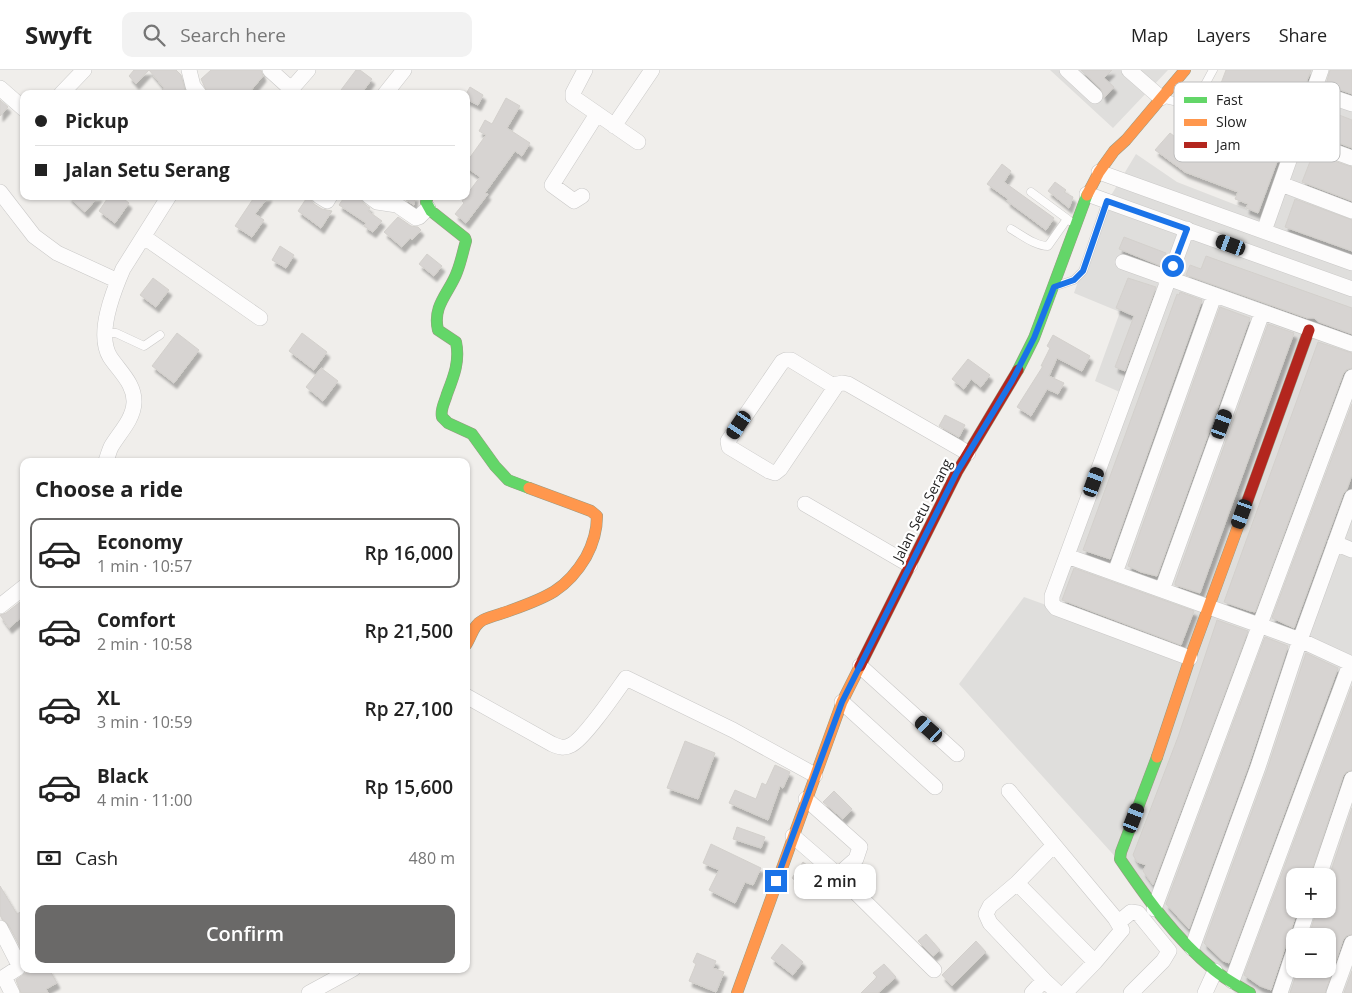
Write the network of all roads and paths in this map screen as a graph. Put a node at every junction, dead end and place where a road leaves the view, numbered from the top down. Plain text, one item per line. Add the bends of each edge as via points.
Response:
1 (84, 70) edge
2 (189, 70) edge
3 (270, 70) edge
4 (308, 70) edge
5 (404, 70) edge
6 (585, 70) edge
7 (652, 70) edge
8 (1067, 70) edge
9 (1129, 70) edge
10 (1185, 70) edge
11 (1213, 70) edge
12 (1321, 70) edge
13 (1175, 82) edge
14 (1205, 82) edge
15 (1317, 82) edge
16 (1174, 83) edge
17 (0, 88) edge
18 (65, 90) edge
19 (196, 90) edge
20 (288, 90) edge
21 (290, 90) edge
22 (388, 90) edge
23 (1095, 96) dead end
24 (1161, 98) junction
25 (1340, 100) edge
26 (1174, 101) edge
27 (1352, 104) edge
28 (20, 106) edge
29 (597, 114) junction
30 (614, 126) junction
31 (638, 142) dead end
32 (1340, 154) edge
33 (1352, 158) edge
34 (1289, 162) edge
35 (1099, 172) junction
36 (1281, 184) junction
37 (0, 192) edge
38 (1031, 192) dead end
39 (1087, 194) junction
40 (582, 196) dead end
41 (167, 200) edge
42 (374, 200) edge
43 (1107, 201) junction
44 (428, 202) edge
45 (1352, 211) edge
46 (1071, 221) junction
47 (1239, 222) junction
48 (1187, 229) junction
49 (1011, 230) dead end
50 (1264, 231) junction
51 (144, 237) junction
52 (1231, 245) junction
53 (1123, 262) dead end
54 (1352, 263) edge
55 (1168, 279) junction
56 (118, 281) junction
57 (1054, 287) junction
58 (1352, 289) edge
59 (1214, 296) junction
60 (1262, 313) junction
61 (260, 318) dead end
62 (1309, 330) junction
63 (104, 333) junction
64 (160, 335) dead end
65 (1352, 344) edge
66 (1352, 377) edge
67 (836, 386) junction
68 (968, 453) junction
69 (107, 458) edge
70 (1352, 496) edge
71 (805, 504) dead end
72 (1335, 543) junction
73 (1352, 550) edge
74 (1067, 556) junction
75 (910, 565) junction
76 (1114, 573) junction
77 (20, 590) edge
78 (1162, 590) junction
79 (0, 606) edge
80 (1208, 607) junction
81 (1259, 625) junction
82 (470, 639) edge
83 (1300, 640) junction
84 (1190, 658) junction
85 (1351, 664) edge
86 (860, 666) junction
87 (470, 698) edge
88 (842, 702) junction
89 (957, 754) dead end
90 (816, 775) junction
91 (1352, 779) edge
92 (935, 787) dead end
93 (1009, 791) dead end
94 (806, 799) junction
95 (793, 836) junction
96 (1054, 845) junction
97 (1322, 868) edge
98 (838, 875) junction
99 (1017, 883) junction
100 (1154, 909) junction
101 (1119, 922) junction
102 (0, 928) edge
103 (1352, 943) edge
104 (1192, 948) junction
105 (1095, 962) junction
106 (934, 970) dead end
107 (1214, 970) junction
108 (346, 973) edge
109 (1286, 975) edge
110 (1044, 980) junction
111 (1232, 981) junction
112 (12, 993) edge
113 (309, 993) edge
114 (737, 993) edge
115 (1032, 993) edge
116 (1058, 993) edge
117 (1065, 993) edge
118 (1131, 993) edge
119 (1205, 993) edge
120 (1250, 993) edge
121 (1280, 993) edge
122 (1334, 993) edge

1 - 18 street
2 - 19 street
3 - 20 street
4 - 21 street
5 - 22 street
6 - 29 street via 573,98
7 - 30 street
8 - 23 street
9 - 24 street
10 - 13 street, Jalan Setu Serang
11 - 14 lane
12 - 15 street
16 - 24 street, Jalan Setu Serang
17 - 28 street
24 - 26 lane
24 - 35 street, Jalan Setu Serang
25 - 27 street
29 - 30 street
29 - 40 street via 552,185 574,201
30 - 31 street
32 - 33 street
34 - 36 street
35 - 39 street, Jalan Setu Serang
35 - 47 street
36 - 45 street
36 - 50 street
37 - 56 street via 34,236 48,247
38 - 46 lane
39 - 43 street
39 - 46 street, Jalan Setu Serang
41 - 51 street
42 - 44 street via 397,205 416,218 420,217
43 - 48 street
43 - 57 lane via 1083,271 1074,280
44 - 82 street via 466,241 457,273 440,301 436,326 456,342 459,356 441,413 443,418 448,424 469,432 499,473 508,480 591,511 598,522 590,550 567,583 483,620 473,627
46 - 49 lane via 1048,246
46 - 57 street, Jalan Setu Serang
47 - 50 street
47 - 52 street
48 - 52 street
48 - 55 street
50 - 54 street
51 - 56 street
51 - 61 street
52 - 58 street
53 - 55 street
55 - 59 street
55 - 74 street
56 - 63 street
57 - 68 street, Jalan Setu Serang via 1034,338 1012,381
59 - 60 street
59 - 76 street
60 - 62 street
60 - 78 street
62 - 65 street
62 - 80 street
63 - 64 lane via 116,333 144,346
63 - 69 street via 106,348 134,394 129,420
66 - 81 street
67 - 67 street via 775,473 729,447 728,441 782,362 791,360
67 - 68 street via 848,384
68 - 75 street, Jalan Setu Serang
70 - 72 street
71 - 75 street
72 - 73 street
72 - 83 street
74 - 76 street
74 - 84 street via 1052,596 1056,608
75 - 86 street, Jalan Setu Serang
76 - 78 street
77 - 79 street
78 - 80 street
80 - 81 street
80 - 84 street
81 - 83 street
81 - 100 street
83 - 85 street
83 - 104 street
84 - 100 street via 1166,733 1121,852 1120,859
85 - 111 street
86 - 88 street, Jalan Setu Serang
86 - 89 street
87 - 90 street via 552,744 565,747 573,745 583,734 626,678
88 - 90 street, Jalan Setu Serang
88 - 92 street
90 - 94 street, Jalan Setu Serang
91 - 97 street
93 - 96 street
94 - 95 street, Jalan Setu Serang
94 - 98 street via 860,847 856,859
95 - 98 street
95 - 114 street, Jalan Setu Serang
96 - 99 street
96 - 101 street
98 - 106 street
99 - 105 street
99 - 110 street via 990,906 987,918
100 - 104 street
101 - 105 street via 1121,934
101 - 118 street via 1131,912 1138,913 1169,950 1163,961
102 - 112 street via 19,965 4,977
103 - 122 street
104 - 107 street
105 - 117 street
107 - 111 street
107 - 119 street
108 - 113 street
109 - 121 street
110 - 115 street
110 - 116 street
111 - 120 street

